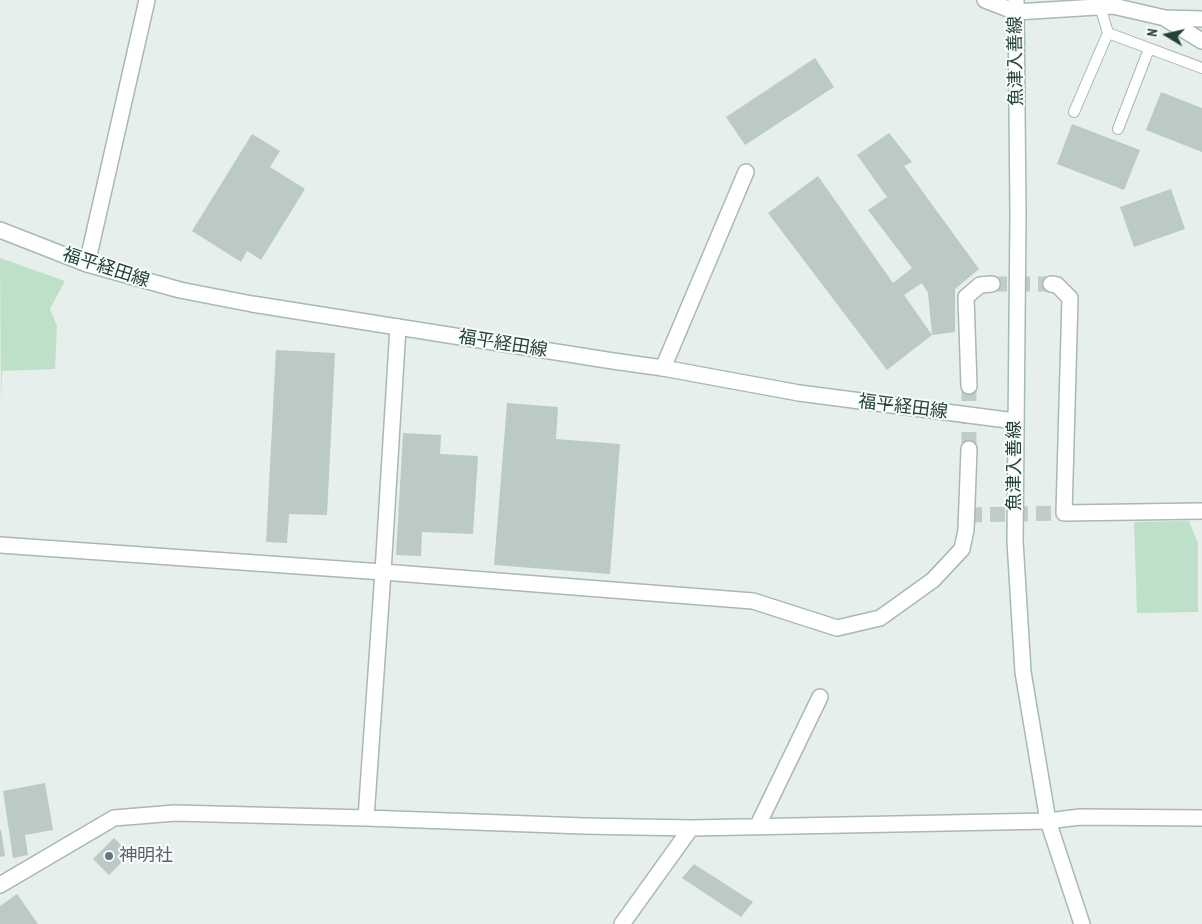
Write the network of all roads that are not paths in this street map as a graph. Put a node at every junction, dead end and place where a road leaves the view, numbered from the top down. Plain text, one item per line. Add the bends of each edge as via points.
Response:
1 (147, 0) edge
2 (985, 0) edge
3 (1016, 6) edge
4 (1100, 6) junction
5 (1165, 18) junction
6 (1202, 19) edge
7 (1108, 33) junction
8 (1202, 41) edge
9 (1150, 49) junction
10 (1202, 68) edge
11 (1074, 112) dead end
12 (1118, 129) dead end
13 (746, 172) dead end
14 (0, 230) edge
15 (87, 264) junction
16 (992, 284) tunnel mouth
17 (1051, 284) tunnel mouth
18 (398, 328) junction
19 (663, 368) junction
20 (969, 386) tunnel mouth
21 (1015, 421) junction
22 (969, 449) tunnel mouth
23 (1202, 511) edge
24 (0, 545) edge
25 (383, 572) junction
26 (820, 697) dead end
27 (366, 818) junction
28 (1202, 818) edge
29 (1048, 821) junction
30 (757, 827) junction
31 (691, 828) junction
32 (0, 885) edge
33 (622, 924) edge
34 (1082, 924) edge

1 - 15 street
2 - 3 street
3 - 4 street
3 - 21 street, 魚津入善線 via 1018,215
4 - 5 street
4 - 7 lane
5 - 6 street
5 - 8 street
7 - 9 lane
7 - 11 lane
9 - 10 lane
9 - 12 lane
13 - 19 street
14 - 15 street, 福平経田線
15 - 18 street, 福平経田線 via 189,292
16 - 20 street via 980,285 966,297
17 - 23 street via 1057,285 1070,298 1064,513
18 - 19 street, 福平経田線
18 - 25 street
19 - 21 street, 福平経田線 via 798,393
21 - 29 street, 魚津入善線 via 1015,541 1023,672
22 - 25 street via 966,530 962,549 932,580 880,618 837,628 753,602
24 - 25 street
25 - 27 street
26 - 30 street
27 - 31 street
27 - 32 street via 175,813 114,818
28 - 29 street via 1080,817
29 - 30 street
29 - 34 street, 魚津入善線
30 - 31 street
31 - 33 street

